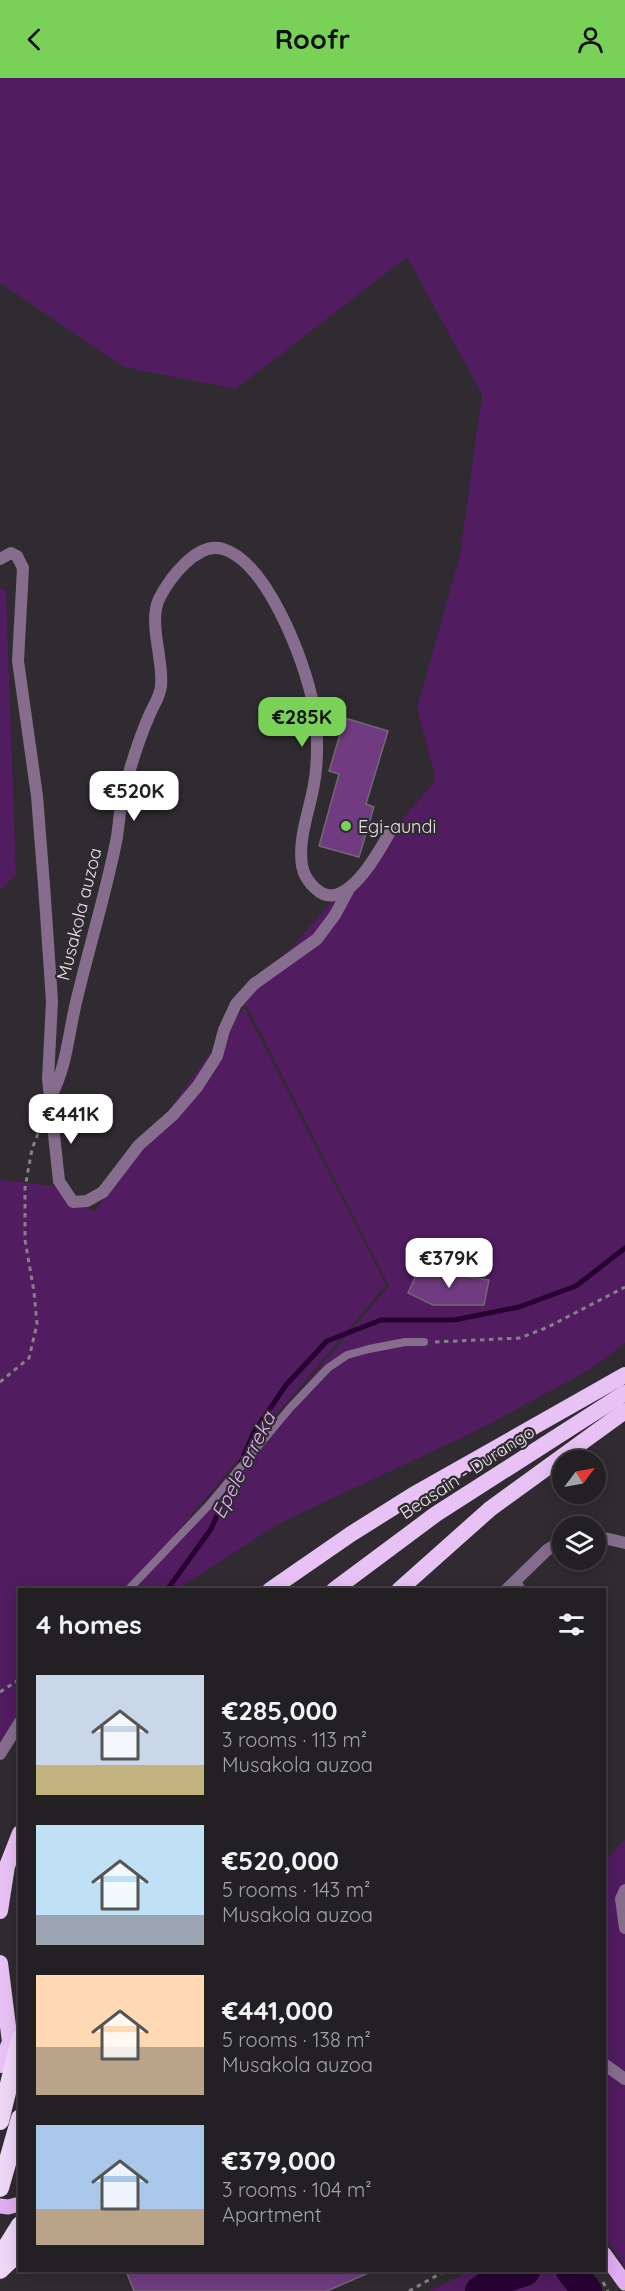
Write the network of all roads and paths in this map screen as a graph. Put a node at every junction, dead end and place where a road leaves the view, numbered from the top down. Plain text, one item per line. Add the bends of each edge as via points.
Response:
1 (0, 559) edge
2 (391, 830) dead end
3 (350, 887) junction
4 (51, 1096) junction
5 (40, 1128) dead end
6 (625, 1287) edge
7 (424, 1342) joint
8 (625, 1375) edge
9 (0, 1383) edge
10 (625, 1393) edge
11 (625, 1412) edge
12 (606, 1538) edge
13 (625, 1543) edge
14 (552, 1547) edge
15 (519, 1586) edge
16 (130, 1588) edge
17 (273, 1588) edge
18 (337, 1588) edge
19 (401, 1588) edge
20 (18, 1680) edge
21 (0, 1692) edge
22 (18, 1725) edge
23 (0, 1754) edge
24 (18, 1838) edge
25 (625, 1890) edge
26 (0, 1911) edge
27 (625, 1928) edge
28 (0, 1963) edge
29 (18, 2047) edge
30 (0, 2065) edge
31 (606, 2065) edge
32 (625, 2079) edge
33 (0, 2084) edge
34 (18, 2085) edge
35 (0, 2121) edge
36 (18, 2125) edge
37 (0, 2188) edge
38 (18, 2204) edge
39 (0, 2206) edge
40 (18, 2228) edge
41 (18, 2253) edge
42 (0, 2257) edge
43 (606, 2257) edge
44 (0, 2270) edge
45 (443, 2272) edge
46 (625, 2283) edge
47 (409, 2291) edge

1 - 4 street, Musakola auzoa via 11,553 23,568 18,661 37,796 52,1001 48,1079
2 - 3 street, Musakola auzoa
3 - 4 street, Musakola auzoa via 317,939 254,984 236,1004 218,1056 197,1087 139,1145 103,1192 87,1201 73,1202 59,1181
3 - 4 street, Musakola auzoa via 333,896 324,895 306,878 302,866 302,840 316,772 317,737 313,703 288,630 258,576 236,553 216,547 202,550 171,578 158,602 156,625 162,685 125,786 117,838 61,1077
5 - 9 path via 25,1188 25,1240 37,1324 29,1358
6 - 7 path via 520,1338
7 - 16 lane via 405,1342 348,1355 328,1368 209,1505
8 - 17 highway via 413,1495
10 - 18 highway, Beasain - Durango via 452,1504
11 - 19 highway via 490,1509
12 - 13 street
14 - 15 street
20 - 21 path
22 - 23 street
24 - 26 highway via 7,1866
25 - 27 street via 621,1899
28 - 30 highway via 10,2042
29 - 35 highway, bridge
31 - 32 street
33 - 34 main road
36 - 37 highway
38 - 39 main road
40 - 42 highway
41 - 44 highway
43 - 46 main road
45 - 47 path

